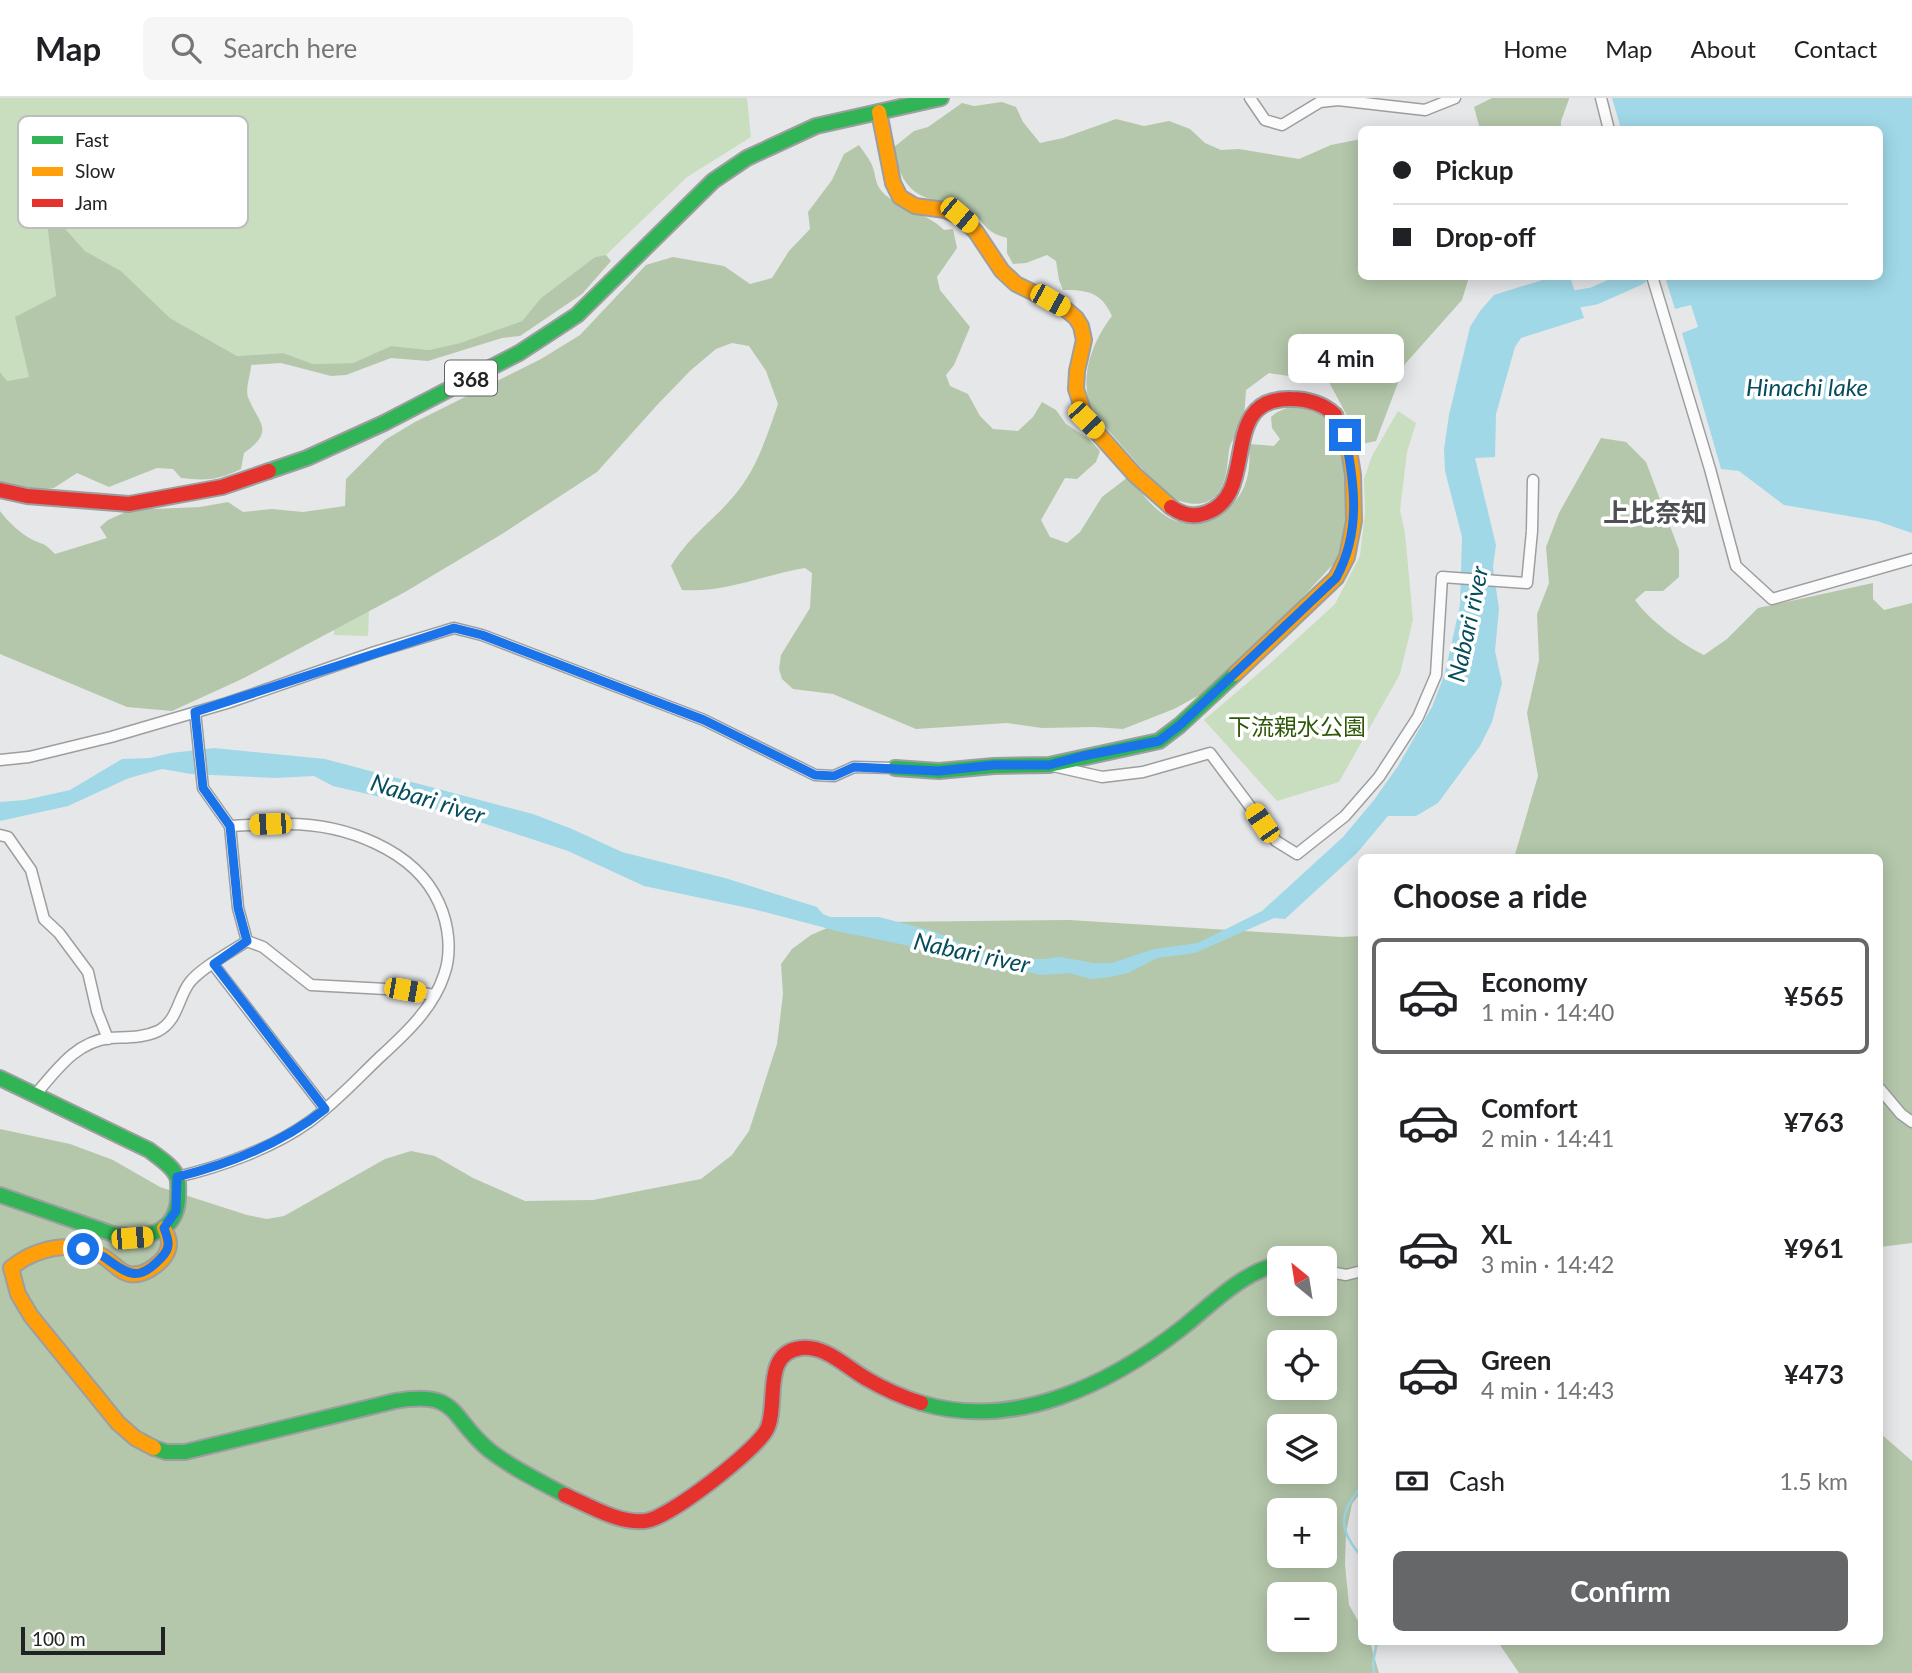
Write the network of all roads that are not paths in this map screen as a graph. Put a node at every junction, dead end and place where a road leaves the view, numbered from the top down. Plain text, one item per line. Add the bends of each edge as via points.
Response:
1 (941, 98) edge
2 (1251, 98) edge
3 (1455, 98) edge
4 (1601, 98) edge
5 (879, 112) junction
6 (1608, 126) edge
7 (1653, 280) edge
8 (1533, 480) dead end
9 (0, 490) edge
10 (1912, 559) edge
11 (195, 712) junction
12 (0, 760) edge
13 (1049, 765) junction
14 (895, 768) joint
15 (230, 826) junction
16 (0, 835) edge
17 (247, 941) junction
18 (214, 964) junction
19 (434, 995) junction
20 (108, 1039) junction
21 (0, 1078) edge
22 (1883, 1093) edge
23 (35, 1095) junction
24 (325, 1109) junction
25 (1912, 1122) edge
26 (177, 1177) junction
27 (0, 1195) edge
28 (164, 1228) junction
29 (1267, 1266) edge
30 (1358, 1272) edge
31 (1337, 1273) edge

1 - 5 main road, 368
2 - 3 street via 1265,120 1282,125 1320,102 1425,110
4 - 6 street
5 - 9 main road, 368 via 816,126 747,158 713,181 577,315 519,354 307,458 222,487 129,504
5 - 13 main road via 897,194 919,207 959,215 971,225 1000,270 1018,286 1063,307 1083,327 1086,346 1076,379 1086,420 1174,511 1188,516 1206,514 1230,496 1249,421 1273,401 1296,398 1326,407 1345,435 1352,466 1353,534 1336,578 1159,741
7 - 10 street via 1736,566 1772,599
8 - 13 street via 1527,583 1442,576 1436,675 1418,717 1378,778 1345,816 1297,854 1276,841 1210,753 1143,772 1102,776
11 - 12 street via 111,737
11 - 14 street via 454,628 693,716 815,775 834,776 854,767
11 - 15 street via 203,788
13 - 14 main road via 939,771
15 - 17 street via 238,908
15 - 19 street via 322,828 372,841 412,866 433,890 445,917 449,946 444,975
16 - 20 street via 9,837 31,870 44,919 88,972
17 - 18 street
17 - 19 street via 263,947 311,985
18 - 20 street via 188,983 175,1015 160,1031
18 - 24 street
19 - 24 street via 409,1030
20 - 23 street via 85,1045 67,1058
21 - 23 main road
22 - 25 street
23 - 26 main road via 149,1150
24 - 26 street via 278,1140 207,1170
26 - 28 main road via 176,1211
27 - 28 main road via 124,1237 148,1237
28 - 29 main road via 169,1244 166,1253 144,1272 132,1275 102,1255 62,1247 28,1255 11,1268 18,1294 31,1316 135,1438 166,1452 185,1452 395,1401 429,1398 446,1404 503,1460 586,1505 629,1521 647,1521 677,1506 758,1443 771,1420 775,1371 794,1350 824,1353 876,1385 933,1406 985,1413 1018,1409 1061,1397 1132,1360 1170,1338
30 - 31 street

